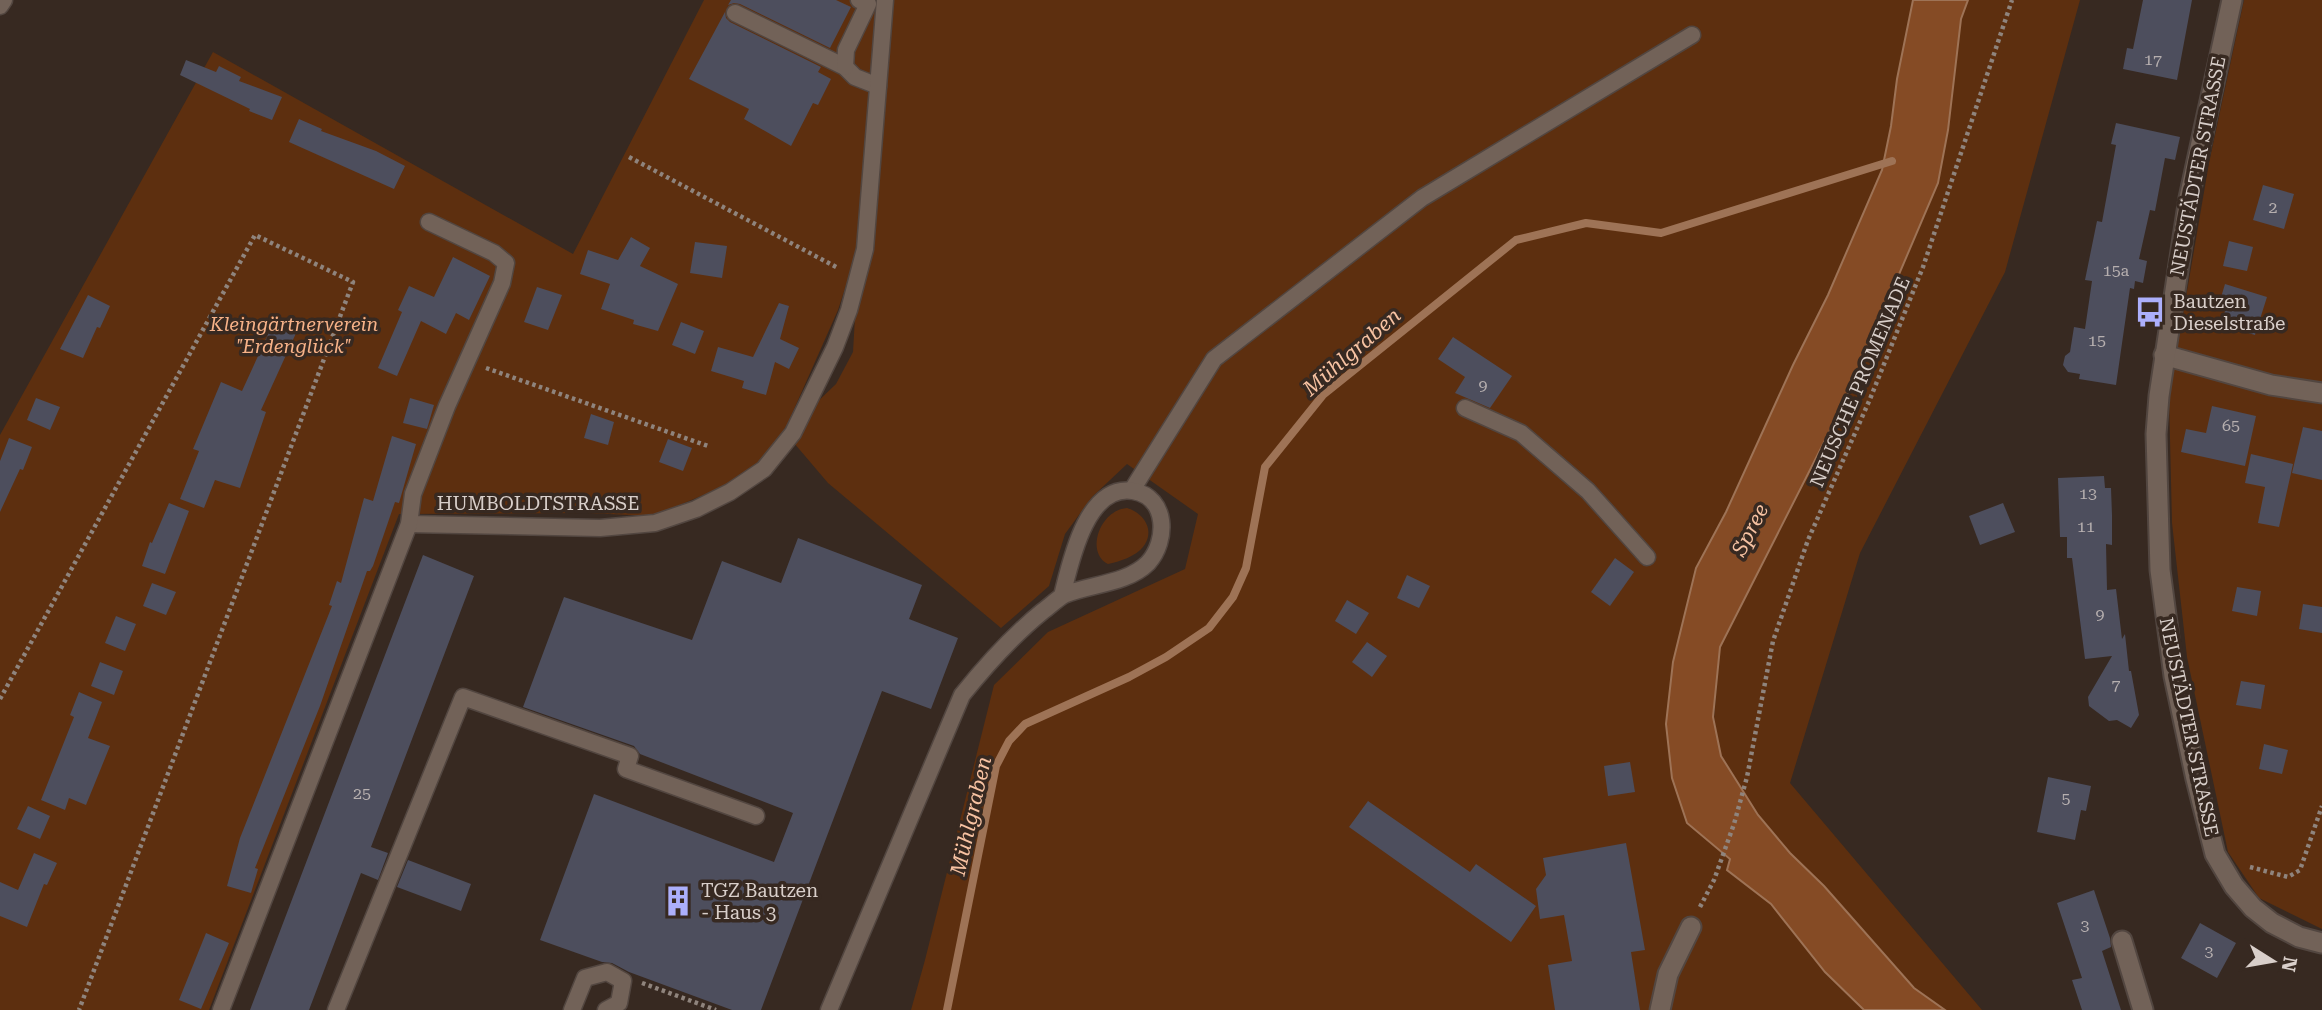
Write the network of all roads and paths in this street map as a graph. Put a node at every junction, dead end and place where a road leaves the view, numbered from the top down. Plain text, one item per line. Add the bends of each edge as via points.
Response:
1 (4, 0) edge
2 (859, 0) edge
3 (885, 0) edge
4 (2012, 0) edge
5 (2232, 0) edge
6 (0, 6) edge
7 (735, 13) dead end
8 (1692, 35) dead end
9 (845, 67) junction
10 (878, 86) junction
11 (629, 157) dead end
12 (429, 222) dead end
13 (857, 278) junction
14 (2164, 355) junction
15 (469, 362) junction
16 (2322, 393) edge
17 (1465, 408) dead end
18 (708, 446) dead end
19 (1132, 490) junction
20 (409, 524) junction
21 (1647, 557) dead end
22 (1062, 596) junction
23 (0, 699) edge
24 (2322, 806) edge
25 (756, 816) dead end
26 (2215, 854) junction
27 (1691, 927) joint
28 (2122, 941) dead end
29 (2322, 943) edge
30 (623, 981) junction
31 (79, 1010) edge
32 (221, 1010) edge
33 (336, 1010) edge
34 (572, 1010) edge
35 (606, 1010) edge
36 (716, 1010) edge
37 (829, 1010) edge
38 (1660, 1010) edge
39 (2143, 1010) edge

1 - 6 lane
2 - 9 lane via 868,4 846,50
3 - 10 lane, HUMBOLDTSTRASSE
4 - 27 path, NEUSCHE PROMENADE via 1923,267 1808,540 1773,641 1734,824
5 - 14 street, NEUSTÄDTER STRASSE via 2189,198
7 - 9 lane
8 - 19 lane via 1422,198 1214,359
9 - 10 lane via 855,77
10 - 13 lane, HUMBOLDTSTRASSE via 865,248
11 - 13 path
12 - 15 lane via 495,253 506,263
13 - 20 lane, HUMBOLDTSTRASSE via 835,347 793,433 764,469 730,492 655,523 600,527
14 - 16 street
14 - 26 street, NEUSTÄDTER STRASSE via 2156,434 2160,569 2175,676
15 - 18 path
15 - 20 lane via 413,495
17 - 21 lane via 1521,433 1588,491
19 - 22 lane via 1104,498 1092,513 1075,549
19 - 22 lane via 1145,495 1161,516 1159,545 1148,563 1132,574
20 - 32 lane
22 - 37 lane via 994,656 962,695
23 - 31 path via 255,235 353,282
24 - 26 path via 2300,870 2288,877
25 - 33 lane via 626,769 630,757 463,696
26 - 29 street, NEUSTÄDTER STRASSE via 2253,908 2299,937
27 - 38 street via 1668,974
28 - 39 street
30 - 34 lane via 607,972 585,978
30 - 35 lane via 619,1003
30 - 36 path via 644,983

